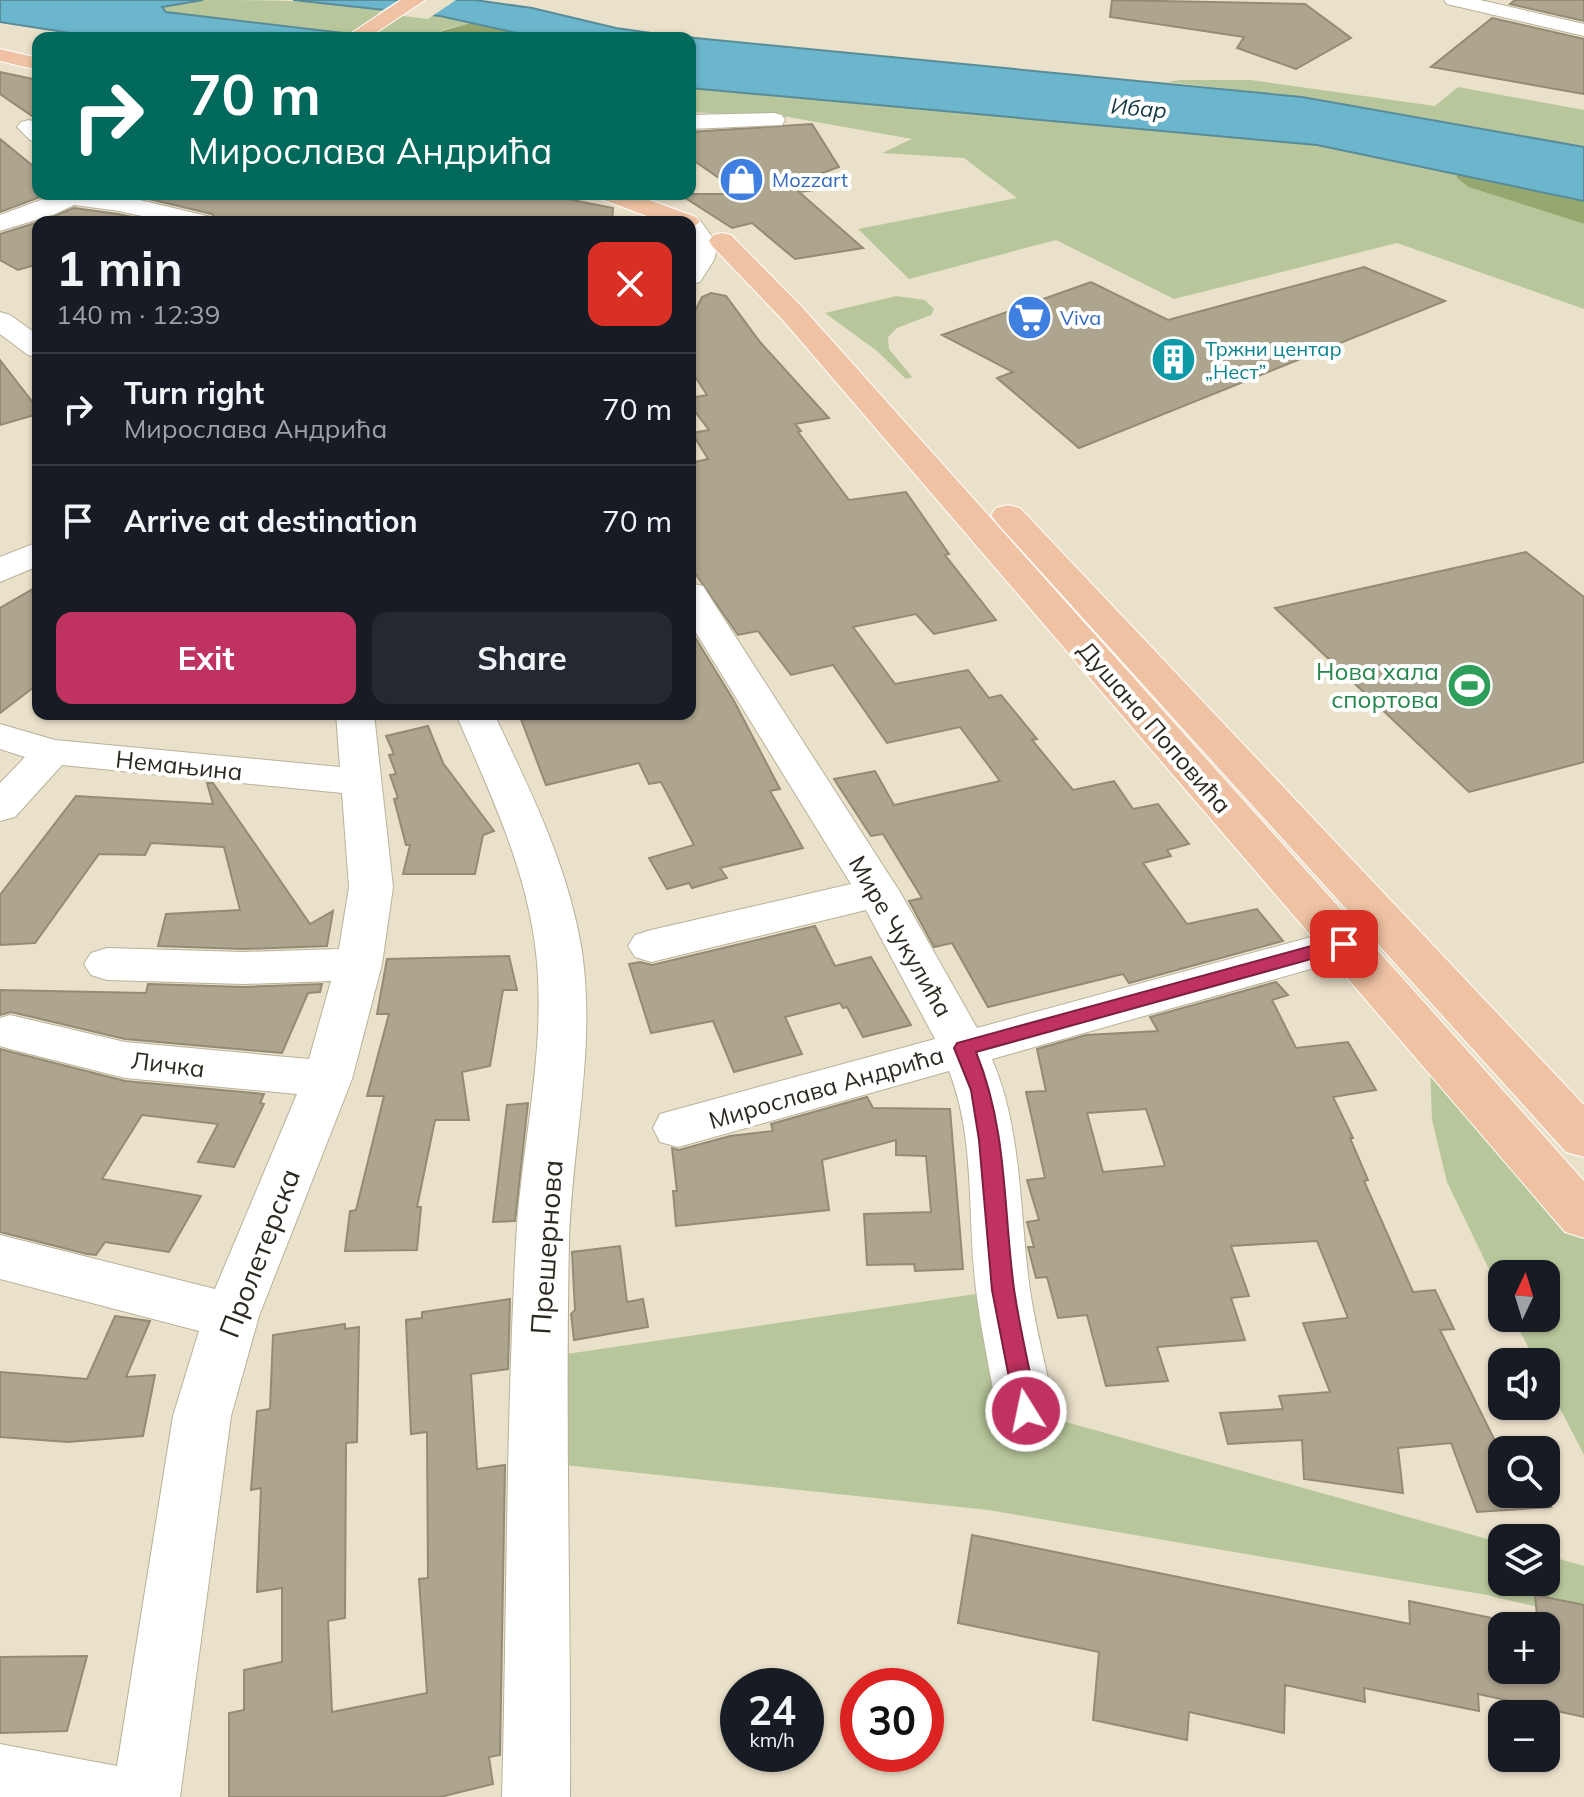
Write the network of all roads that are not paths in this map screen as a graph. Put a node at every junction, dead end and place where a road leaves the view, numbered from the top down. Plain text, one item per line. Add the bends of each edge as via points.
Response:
1 (415, 0) edge
2 (441, 0) edge
3 (1454, 0) edge
4 (1584, 18) edge
5 (1546, 22) junction
6 (1584, 30) edge
7 (364, 32) edge
8 (392, 32) edge
9 (0, 55) edge
10 (32, 63) edge
11 (774, 120) dead end
12 (696, 122) edge
13 (0, 192) edge
14 (66, 200) edge
15 (102, 200) edge
16 (631, 200) edge
17 (40, 216) edge
18 (176, 216) edge
19 (671, 216) edge
20 (32, 219) edge
21 (32, 220) edge
22 (0, 223) edge
23 (696, 227) edge
24 (696, 233) edge
25 (722, 241) junction
26 (696, 266) edge
27 (749, 268) junction
28 (696, 272) edge
29 (0, 321) edge
30 (32, 345) edge
31 (32, 348) edge
32 (0, 353) edge
33 (32, 555) edge
34 (0, 571) edge
35 (696, 604) edge
36 (355, 720) edge
37 (478, 720) edge
38 (0, 736) edge
39 (52, 752) junction
40 (360, 782) junction
41 (0, 808) edge
42 (878, 892) junction
43 (1344, 944) junction
44 (651, 946) dead end
45 (107, 964) dead end
46 (359, 964) junction
47 (10, 1032) dead end
48 (964, 1048) junction
49 (328, 1079) junction
50 (678, 1128) dead end
51 (1584, 1138) edge
52 (1584, 1217) edge
53 (0, 1257) edge
54 (231, 1316) junction
55 (1026, 1411) dead end
56 (0, 1778) edge
57 (108, 1797) edge
58 (146, 1797) edge
59 (536, 1797) edge

1 - 7 main road
2 - 8 main road
3 - 5 street
4 - 5 street
5 - 6 street
9 - 10 main road
11 - 12 street
13 - 20 street
14 - 17 street
15 - 18 street
16 - 19 main road, Душана Поповића
21 - 22 street
23 - 25 main road, Душана Поповића
24 - 26 street via 705,245
25 - 27 main road, Душана Поповића
25 - 51 main road, Душана Поповића via 802,298 897,393
27 - 28 street via 727,265
27 - 43 main road, Душана Поповића
29 - 30 street
31 - 32 street
33 - 34 street
35 - 42 street, Мире Чукулића
36 - 40 street, Пролетерска
37 - 59 street, Прешернова via 545,883 559,953 563,1051 543,1232 536,1462
38 - 39 street, Немањина
39 - 40 street, Немањина
39 - 41 street
40 - 46 street, Пролетерска via 371,887
42 - 44 street
42 - 48 street, Мире Чукулића
43 - 48 street, Мирослава Андрића
43 - 52 main road, Душана Поповића
45 - 46 street
46 - 49 street, Пролетерска
47 - 49 street, Личка via 125,1060
48 - 50 street, Мирослава Андрића
48 - 55 street, Мире Чукулића via 981,1090 990,1140 1003,1290
49 - 54 street, Пролетерска
53 - 54 street
54 - 58 street, Пролетерска via 202,1416
56 - 57 street

